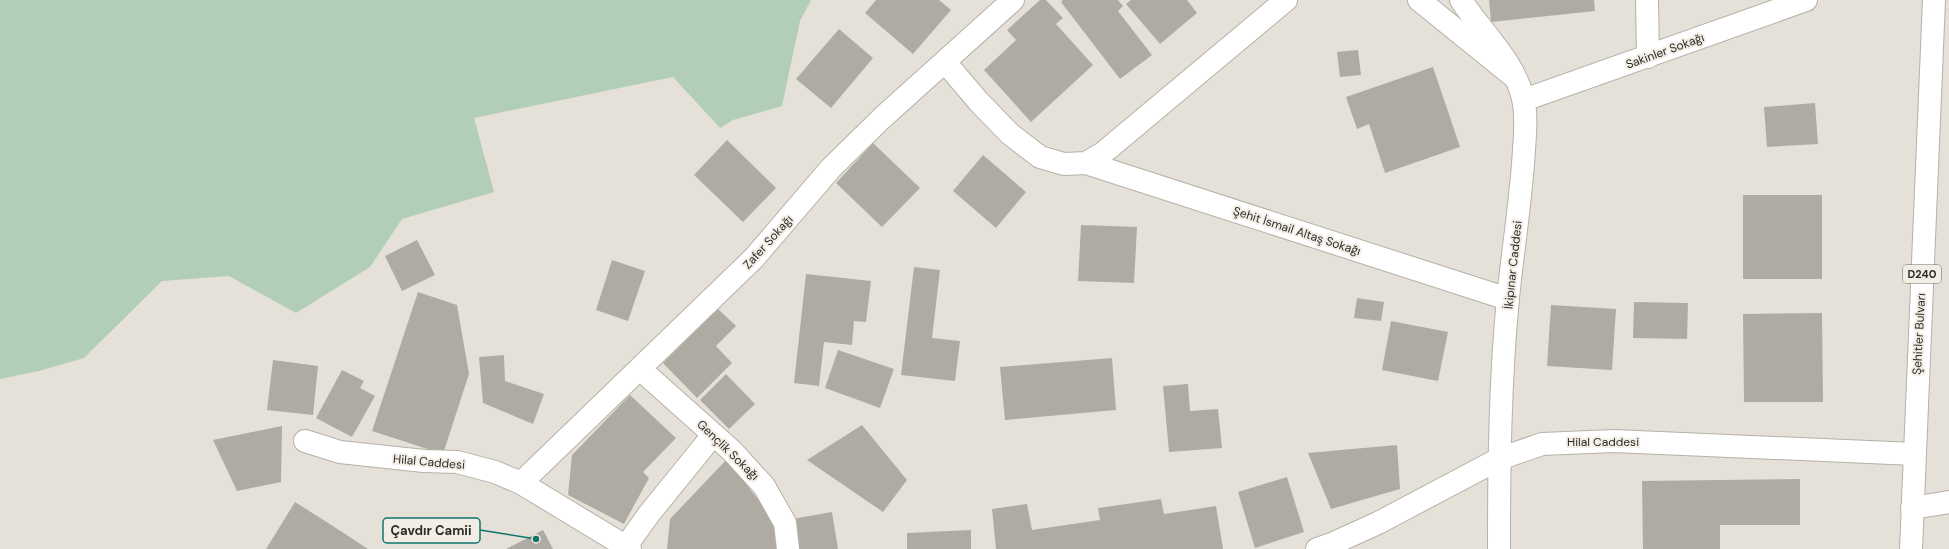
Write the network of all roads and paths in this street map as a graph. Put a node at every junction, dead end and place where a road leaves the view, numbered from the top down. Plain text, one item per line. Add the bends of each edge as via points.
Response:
1 (1013, 0) edge
2 (1286, 0) edge
3 (1420, 0) edge
4 (1461, 0) edge
5 (1647, 0) edge
6 (1806, 0) edge
7 (1934, 0) edge
8 (1648, 57) junction
9 (945, 62) junction
10 (1517, 79) junction
11 (1524, 100) junction
12 (1086, 163) junction
13 (1508, 299) junction
14 (640, 369) junction
15 (713, 435) junction
16 (305, 441) dead end
17 (1914, 454) junction
18 (1499, 459) junction
19 (521, 482) junction
20 (1949, 502) edge
21 (1912, 508) junction
22 (626, 548) edge
23 (788, 549) edge
24 (1317, 549) edge
25 (1499, 549) edge
26 (1911, 549) edge

1 - 9 street, Zafer Sokağı
2 - 12 street via 1103,153
3 - 10 street
4 - 10 street, İkipınar Caddesi
5 - 8 street
6 - 8 street, Sakinler Sokağı
7 - 17 street, Şehitler Bulvarı / D240
8 - 11 street, Sakinler Sokağı
9 - 12 street via 1010,134 1040,157 1064,164
9 - 14 street, Zafer Sokağı via 831,168 754,258
10 - 11 street, İkipınar Caddesi
11 - 13 street, İkipınar Caddesi via 1522,179
12 - 13 street, Şehit İsmail Altaş Sokağı
13 - 18 street, İkipınar Caddesi
14 - 15 street, Gençlik Sokağı
14 - 19 street, Zafer Sokağı
15 - 22 street via 649,514
15 - 23 street, Gençlik Sokağı via 748,467 764,486 785,523
16 - 19 street, Hilal Caddesi via 340,452 457,462
17 - 18 street, Hilal Caddesi via 1578,441 1542,444
17 - 21 street, Şehitler Bulvarı / D240
18 - 24 street, Hilal Caddesi via 1378,523
18 - 25 street, İkipınar Caddesi
19 - 22 street, Hilal Caddesi
20 - 21 street
21 - 26 street, Şehitler Bulvarı / D240

